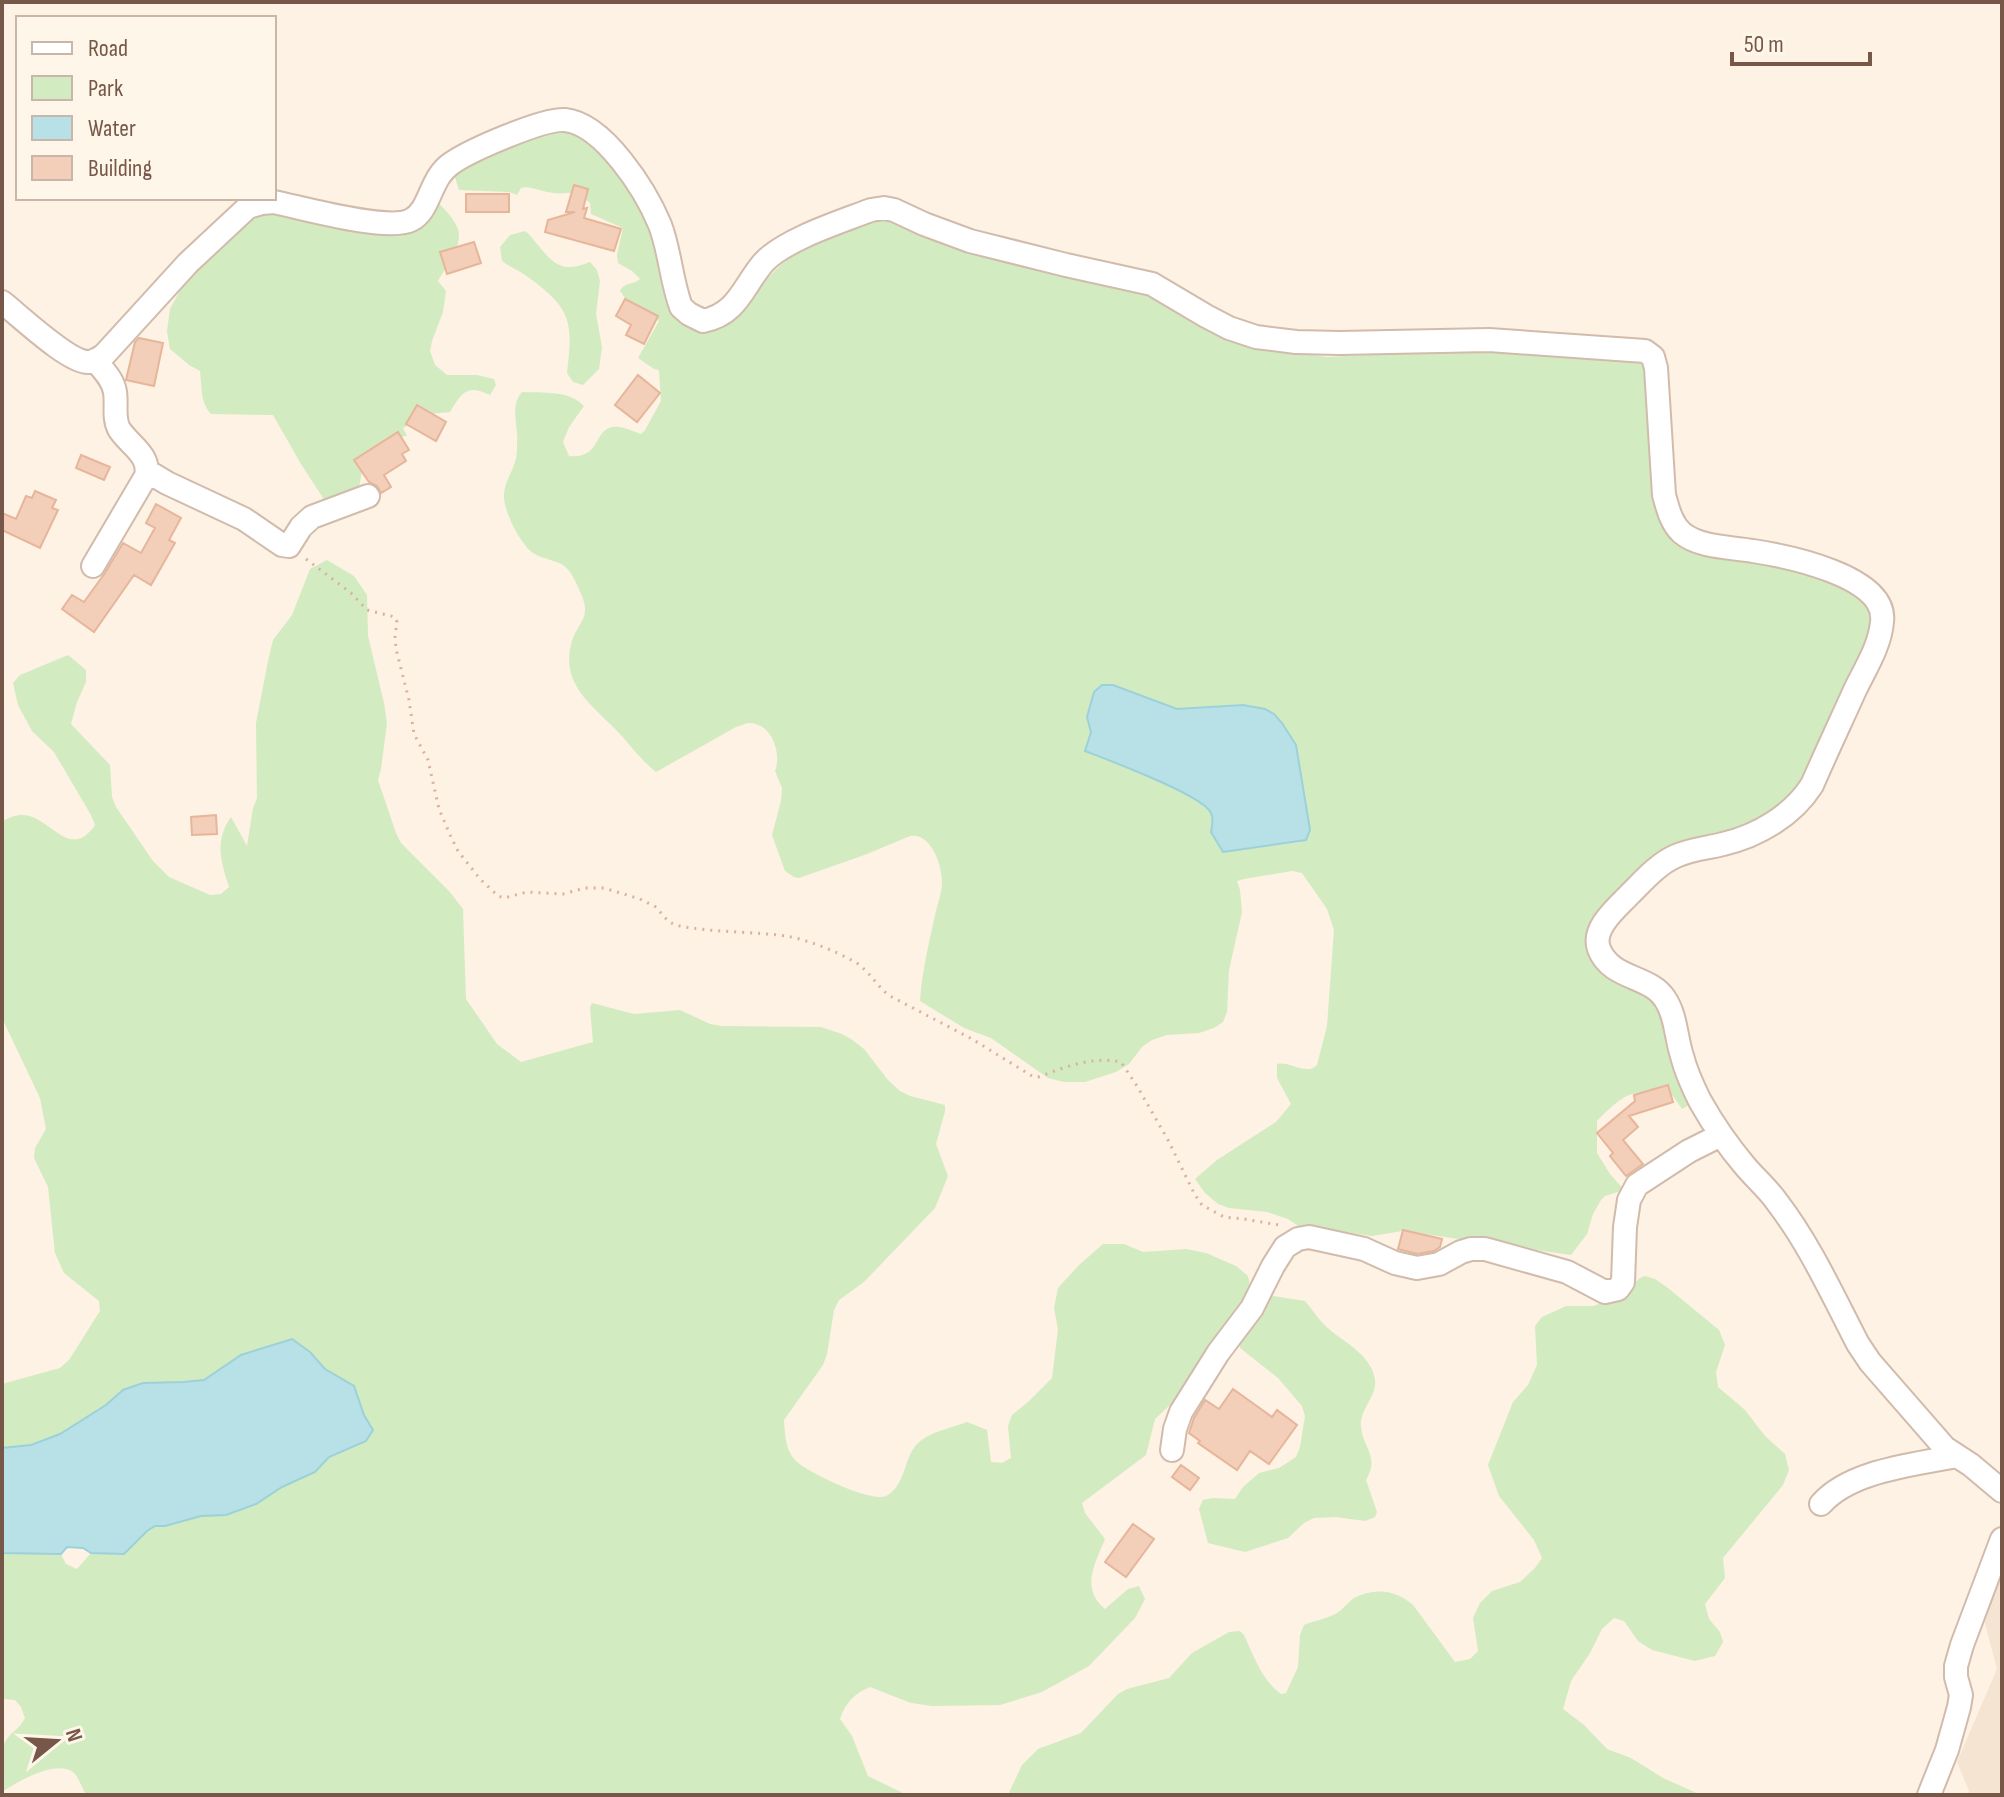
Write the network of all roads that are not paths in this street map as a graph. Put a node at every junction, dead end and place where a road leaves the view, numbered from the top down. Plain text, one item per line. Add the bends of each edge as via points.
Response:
1 (2, 302) edge
2 (95, 360) junction
3 (147, 471) junction
4 (368, 496) dead end
5 (93, 566) dead end
6 (1721, 1135) junction
7 (1172, 1450) dead end
8 (1956, 1456) junction
9 (2002, 1491) edge
10 (1821, 1504) dead end
11 (2002, 1539) edge
12 (1929, 1795) edge

1 - 2 street via 70,356
2 - 3 street via 113,382 117,425 145,458
2 - 6 street via 248,207 274,202 374,223 410,221 422,212 447,166 542,123 561,120 576,122 594,134 629,170 661,228 681,307 703,321 724,314 767,260 787,245 884,208 970,241 1152,284 1229,328 1256,337 1340,343 1489,340 1645,351 1653,357 1658,377 1664,495 1683,534 1702,543 1788,557 1851,579 1880,603 1883,618 1872,655 1804,796 1753,834 1673,857 1632,893 1598,936 1598,948 1613,969 1660,992 1667,1002 1690,1081
3 - 4 street via 289,546 312,517
3 - 5 street
6 - 7 street via 1637,1185 1629,1200 1623,1282 1618,1289 1605,1292 1567,1272 1485,1249 1417,1268 1343,1243 1298,1239 1285,1247 1252,1308 1188,1401
6 - 8 street via 1776,1200 1870,1362
8 - 9 street
8 - 10 street via 1857,1479
11 - 12 street via 1956,1666 1959,1707

